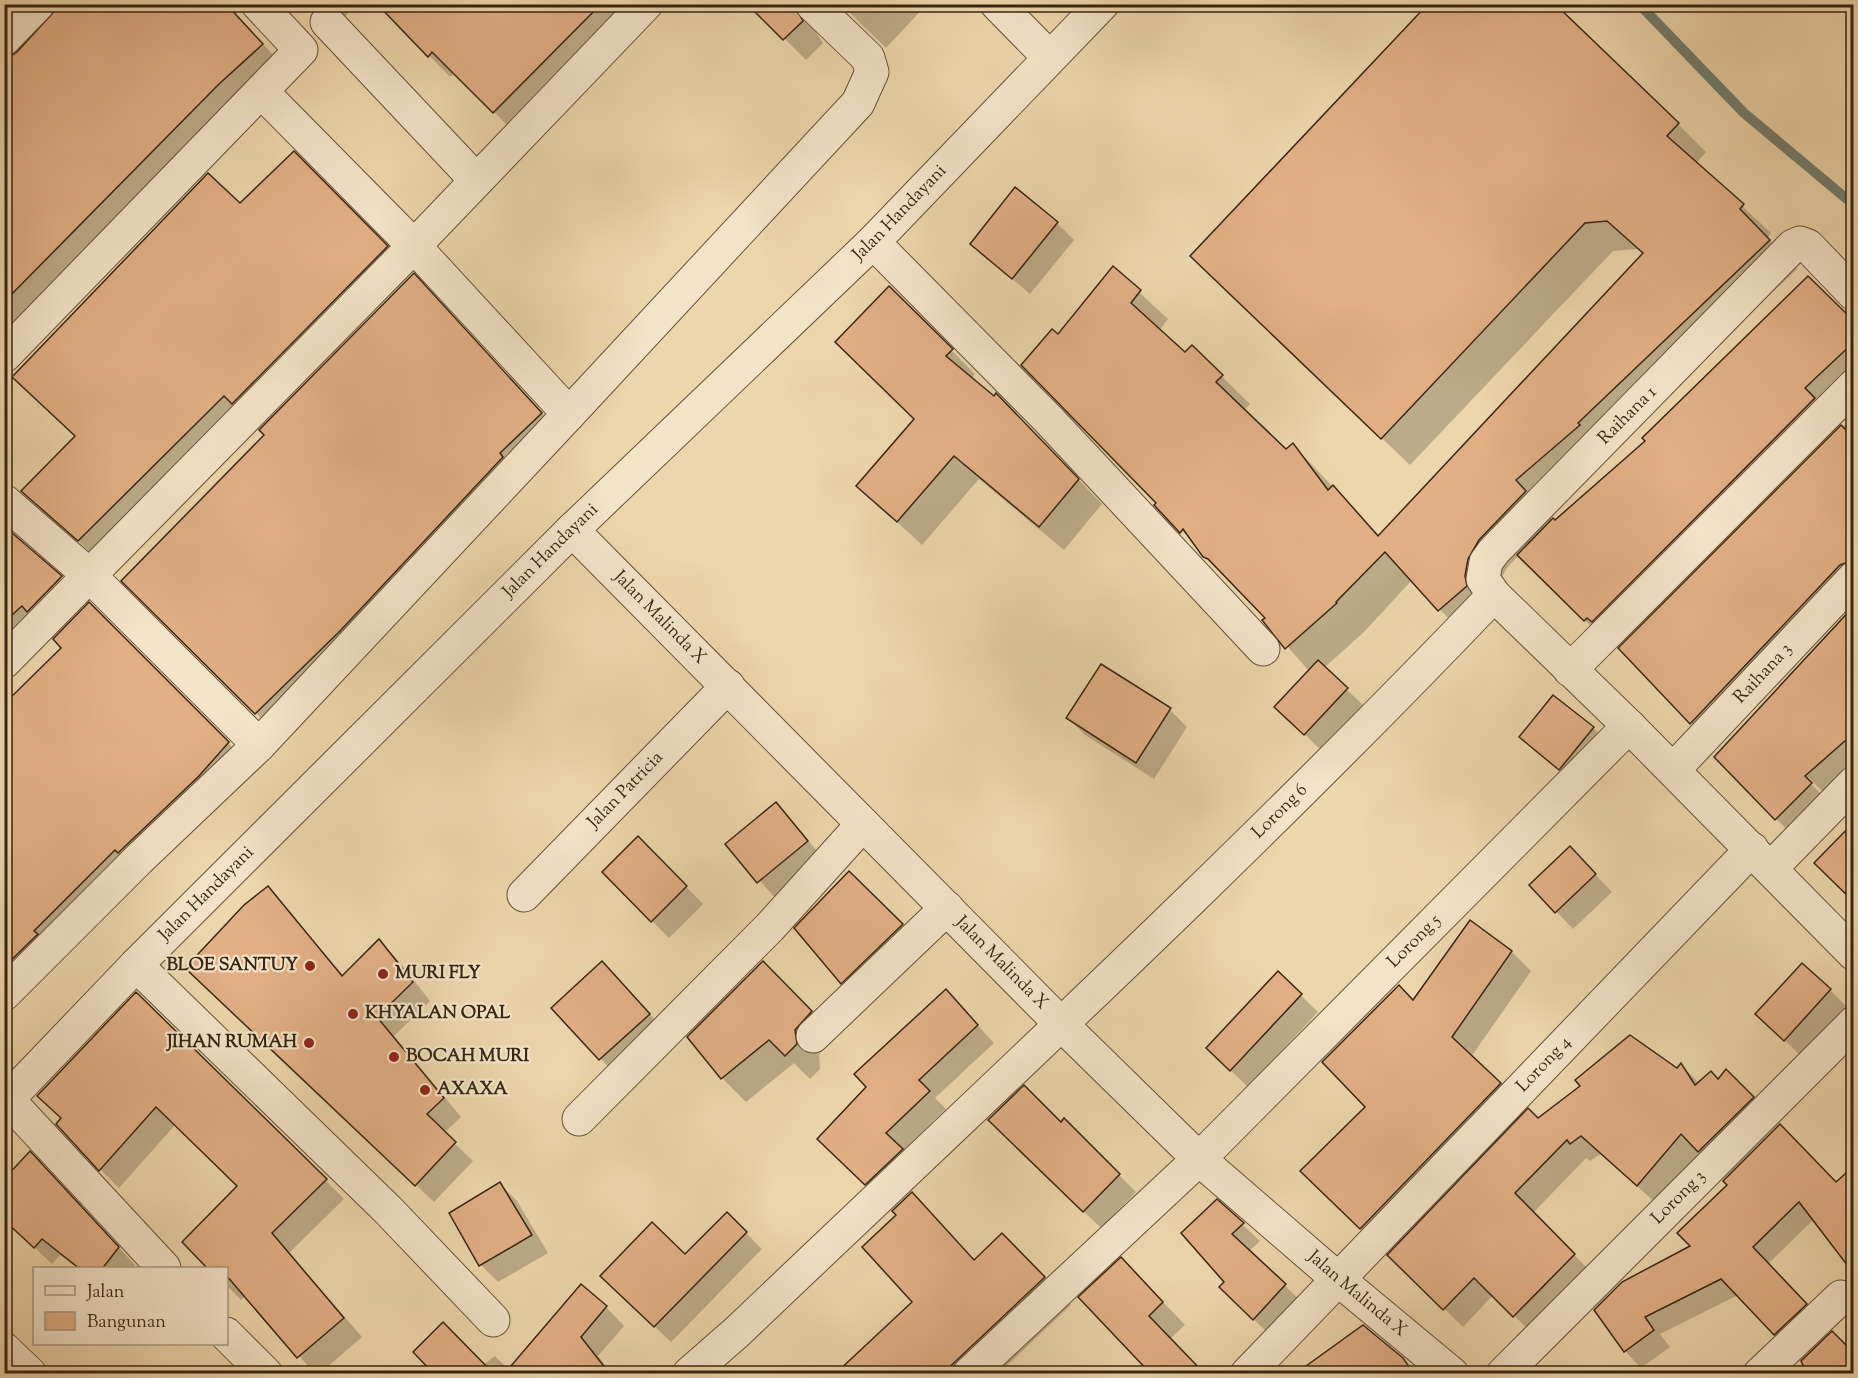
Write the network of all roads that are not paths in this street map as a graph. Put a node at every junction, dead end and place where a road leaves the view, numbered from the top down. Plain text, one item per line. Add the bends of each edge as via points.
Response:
1 (38, 4) edge
2 (258, 4) edge
3 (646, 4) edge
4 (812, 4) edge
5 (997, 4) edge
6 (1102, 4) edge
7 (336, 13) edge
8 (4, 39) edge
9 (302, 50) junction
10 (1049, 57) junction
11 (262, 92) junction
12 (476, 180) junction
13 (873, 242) junction
14 (414, 246) junction
15 (1854, 294) edge
16 (4, 356) edge
17 (1854, 386) edge
18 (569, 414) junction
19 (4, 501) edge
20 (572, 530) junction
21 (89, 575) junction
22 (1854, 578) edge
23 (1494, 595) junction
24 (1263, 649) dead end
25 (4, 662) edge
26 (1570, 670) junction
27 (728, 686) junction
28 (1629, 726) junction
29 (259, 745) junction
30 (1673, 770) junction
31 (1854, 783) edge
32 (863, 824) junction
33 (1761, 859) junction
34 (524, 895) dead end
35 (947, 908) junction
36 (1854, 954) edge
37 (136, 965) junction
38 (4, 994) edge
39 (1854, 1023) edge
40 (1060, 1024) junction
41 (813, 1036) dead end
42 (6, 1102) edge
43 (579, 1119) dead end
44 (1199, 1159) junction
45 (163, 1267) edge
46 (1339, 1280) junction
47 (1841, 1297) dead end
48 (493, 1320) dead end
49 (228, 1336) edge
50 (4, 1349) edge
51 (30, 1374) edge
52 (266, 1374) edge
53 (689, 1374) edge
54 (969, 1374) edge
55 (1247, 1374) edge
56 (1452, 1374) edge
57 (1503, 1374) edge
58 (1760, 1374) edge

1 - 8 street
2 - 9 street
3 - 12 street
4 - 18 street via 868,58 873,72 858,103
5 - 10 street
6 - 10 street, Jalan Handayani
7 - 9 street
7 - 12 street
9 - 11 street
10 - 13 street, Jalan Handayani
11 - 14 street
11 - 16 street
12 - 14 street
13 - 20 street, Jalan Handayani
13 - 24 street via 1049,420
14 - 18 street
14 - 21 street
15 - 23 street, Raihana 1 via 1808,246 1797,243 1494,551 1486,562 1484,579
17 - 26 street
18 - 29 street
19 - 21 street
20 - 27 street, Jalan Malinda X
20 - 37 street, Jalan Handayani
21 - 25 street
21 - 29 street
22 - 30 street, Raihana 3
23 - 26 street
23 - 40 street, Lorong 6 via 1375,721
26 - 28 street
27 - 32 street, Jalan Malinda X
27 - 34 street, Jalan Patricia
28 - 30 street
28 - 44 street, Lorong 5
29 - 38 street
30 - 33 street
31 - 33 street, Lorong 4
32 - 35 street, Jalan Malinda X
32 - 43 street via 770,927
33 - 36 street
33 - 46 street, Lorong 4
35 - 40 street, Jalan Malinda X
35 - 41 street
37 - 42 street, Jalan Handayani
37 - 48 street via 388,1210
39 - 57 street, Lorong 3
40 - 44 street, Jalan Malinda X
40 - 53 street, Lorong 6
42 - 45 street
44 - 46 street, Jalan Malinda X
44 - 54 street, Lorong 5
46 - 55 street, Lorong 4
46 - 56 street, Jalan Malinda X
47 - 58 street
49 - 52 street
50 - 51 street

